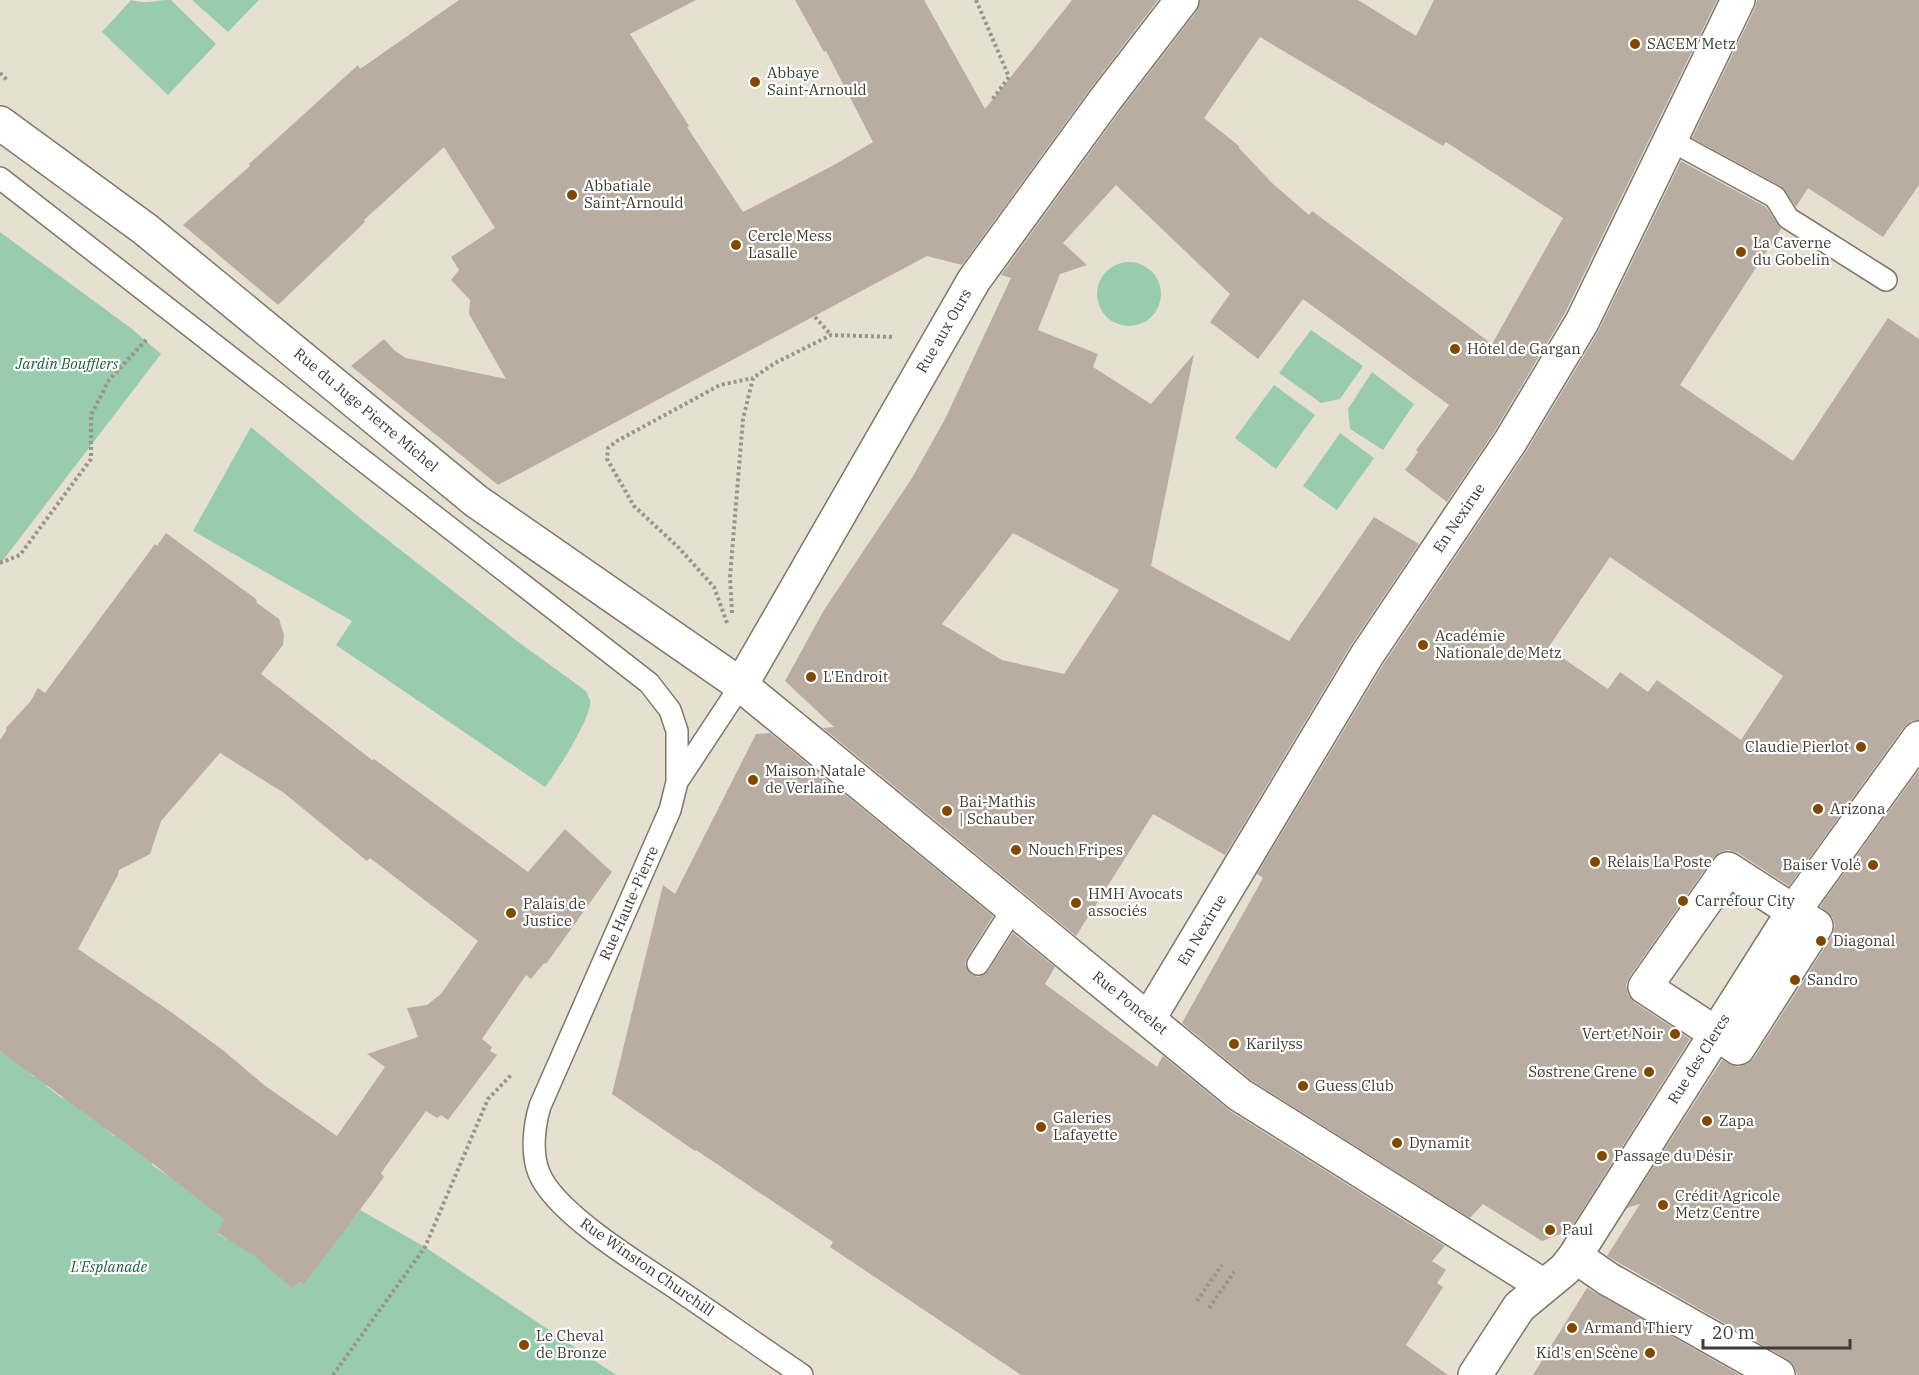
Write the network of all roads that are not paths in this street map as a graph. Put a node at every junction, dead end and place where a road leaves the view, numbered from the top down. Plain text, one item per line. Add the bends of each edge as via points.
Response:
1 (1182, 0) edge
2 (1738, 0) edge
3 (0, 123) edge
4 (1670, 140) junction
5 (0, 178) edge
6 (1886, 280) dead end
7 (741, 685) junction
8 (1919, 738) edge
9 (677, 782) junction
10 (1013, 909) junction
11 (1792, 912) junction
12 (978, 964) dead end
13 (1149, 1018) junction
14 (1715, 1033) junction
15 (535, 1130) joint
16 (1575, 1256) junction
17 (1544, 1286) junction
18 (802, 1375) edge
19 (1475, 1375) edge
20 (1778, 1375) edge

1 - 7 street, Rue aux Ours via 974,280
2 - 4 street, En Nexirue
3 - 7 street, Rue du Juge Pierre Michel via 145,229 476,501
4 - 6 lane via 1775,197 1788,218
4 - 13 street, En Nexirue via 1582,322 1510,442 1367,655
5 - 9 lane via 649,683 670,710 677,731
7 - 9 lane, Rue Haute-Pierre
7 - 10 street, Rue Poncelet
8 - 11 street
9 - 15 lane, Rue Haute-Pierre via 670,810 540,1106
10 - 12 lane
10 - 13 street, Rue Poncelet
11 - 14 street via 1816,926 1810,936 1737,1048
11 - 14 street via 1728,869 1645,987
13 - 17 street, Rue Poncelet via 1240,1095
14 - 16 street, Rue des Clercs
15 - 18 lane, Rue Winston Churchill via 539,1173 591,1230
16 - 17 street, Rue des Clercs via 1566,1269
16 - 20 street via 1608,1279
17 - 19 street, Rue des Clercs via 1519,1306

